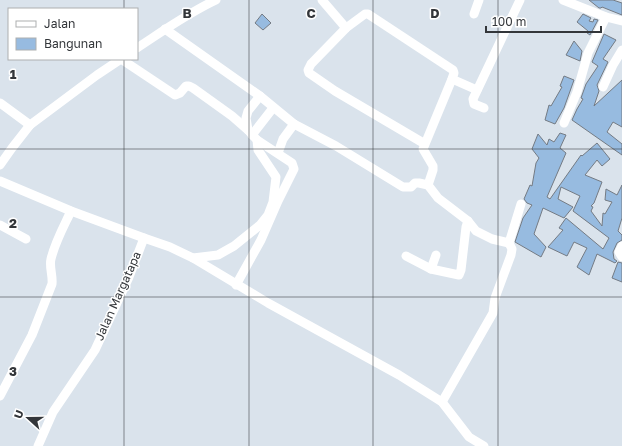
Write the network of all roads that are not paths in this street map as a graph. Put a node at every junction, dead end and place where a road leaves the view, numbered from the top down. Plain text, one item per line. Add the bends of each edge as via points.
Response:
1 (216, 0) edge
2 (322, 0) edge
3 (479, 0) edge
4 (520, 0) edge
5 (563, 0) edge
6 (474, 14) dead end
7 (606, 17) junction
8 (622, 21) edge
9 (346, 28) junction
10 (165, 29) junction
11 (138, 47) edge
12 (622, 50) edge
13 (120, 60) edge
14 (122, 60) edge
15 (452, 78) junction
16 (603, 87) dead end
17 (477, 90) junction
18 (260, 96) junction
19 (0, 103) edge
20 (273, 108) junction
21 (484, 108) dead end
22 (564, 123) dead end
23 (294, 124) junction
24 (30, 125) junction
25 (252, 135) junction
26 (425, 144) junction
27 (278, 153) junction
28 (0, 165) edge
29 (276, 177) junction
30 (0, 181) edge
31 (286, 184) junction
32 (428, 186) junction
33 (521, 204) dead end
34 (71, 211) junction
35 (468, 220) junction
36 (0, 225) edge
37 (144, 238) junction
38 (26, 239) dead end
39 (509, 243) junction
40 (622, 246) edge
41 (436, 255) dead end
42 (406, 256) dead end
43 (622, 257) edge
44 (193, 258) junction
45 (431, 269) junction
46 (236, 285) junction
47 (0, 396) edge
48 (442, 402) junction
49 (38, 446) edge
50 (484, 446) edge

1 - 10 street
2 - 9 street
3 - 6 street
4 - 17 street
5 - 7 street
7 - 8 street
7 - 22 street via 588,53 577,92
9 - 15 street via 368,14 452,68
9 - 26 street via 311,64 309,73
10 - 11 street
10 - 18 street
12 - 16 street
13 - 24 street
14 - 25 street via 175,95 186,86 193,88 232,116
15 - 17 street
15 - 26 street
17 - 21 street via 473,102
18 - 20 street
18 - 25 street via 248,111 246,118
19 - 24 street
20 - 23 street
20 - 25 street
23 - 27 street
23 - 32 street via 403,187 411,187 415,183
24 - 28 street
25 - 27 street
25 - 29 street via 258,150
26 - 32 street via 424,153 433,166
27 - 31 street via 294,166
29 - 31 street
29 - 44 street via 273,202 268,215 260,225 239,243 218,255
30 - 34 street, Jalan Margatapa
31 - 46 street via 261,240
32 - 35 street via 438,198
33 - 39 street
34 - 37 street, Jalan Margatapa
34 - 47 street via 51,260 52,284 32,335
35 - 39 street via 476,231 492,239
35 - 45 street via 460,274
36 - 38 street
37 - 44 street
37 - 49 street, Jalan Margatapa via 95,350 53,412
39 - 48 street via 511,255 495,298 493,314
40 - 43 street via 619,252
41 - 45 street
42 - 45 street
44 - 46 street
46 - 48 street via 399,375
48 - 50 street via 469,437

